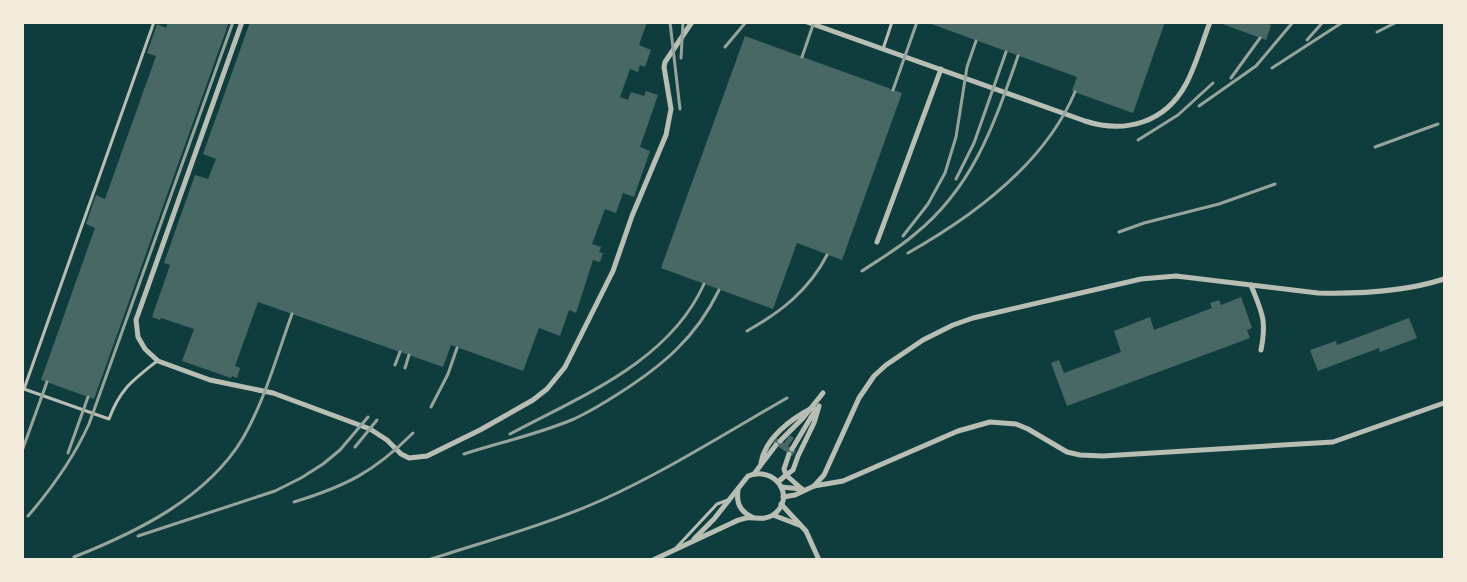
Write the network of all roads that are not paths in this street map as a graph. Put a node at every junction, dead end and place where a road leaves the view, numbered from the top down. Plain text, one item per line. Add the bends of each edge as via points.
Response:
1 (154, 22) edge
2 (242, 22) edge
3 (692, 22) edge
4 (807, 22) edge
5 (892, 22) edge
6 (1209, 22) edge
7 (883, 49) junction
8 (941, 69) junction
9 (877, 242) dead end
10 (1444, 279) edge
11 (1251, 285) junction
12 (1261, 350) dead end
13 (158, 361) junction
14 (23, 388) edge
15 (1444, 403) edge
16 (819, 406) junction
17 (812, 408) junction
18 (761, 463) junction
19 (754, 474) junction
20 (786, 476) junction
21 (780, 485) junction
22 (814, 486) junction
23 (738, 489) junction
24 (803, 490) junction
25 (795, 495) junction
26 (729, 499) junction
27 (782, 501) junction
28 (790, 511) junction
29 (773, 515) junction
30 (753, 518) junction
31 (802, 526) junction
32 (694, 539) junction
33 (674, 550) junction
34 (653, 560) edge
35 (819, 560) edge

1 - 14 lane
2 - 13 street via 136,320 138,337
3 - 13 street via 665,62 671,110 666,135 613,271 565,367 548,389 533,400 427,456 409,458 378,433 354,423 273,393 210,380
4 - 7 street
5 - 7 lane
6 - 8 street via 1191,73 1175,100 1147,120 1126,127 1091,123
7 - 8 street
8 - 9 street
10 - 11 street via 1407,288 1341,293
11 - 12 street via 1265,330
11 - 22 street via 1176,276 1141,279 953,325 909,349 874,376 859,398 824,475
13 - 14 lane via 124,389 109,419
15 - 22 street via 1333,442 1103,456 1067,452 1022,427 990,422 958,431 843,481
16 - 17 street via 823,393
16 - 20 street via 793,470
16 - 20 street via 790,451 784,469
17 - 18 street
17 - 18 street via 783,427 764,451
18 - 19 street
19 - 21 street via 770,475
19 - 23 street
20 - 21 street
20 - 24 street
21 - 24 street
21 - 27 street
22 - 24 street
23 - 26 street
23 - 30 street via 738,503
24 - 25 street
25 - 27 street
25 - 28 street via 789,503
26 - 32 street
26 - 33 lane via 717,504
27 - 28 street
27 - 29 street
28 - 31 street
29 - 30 street
29 - 31 street
30 - 32 street
31 - 35 street
32 - 33 street
33 - 34 street

